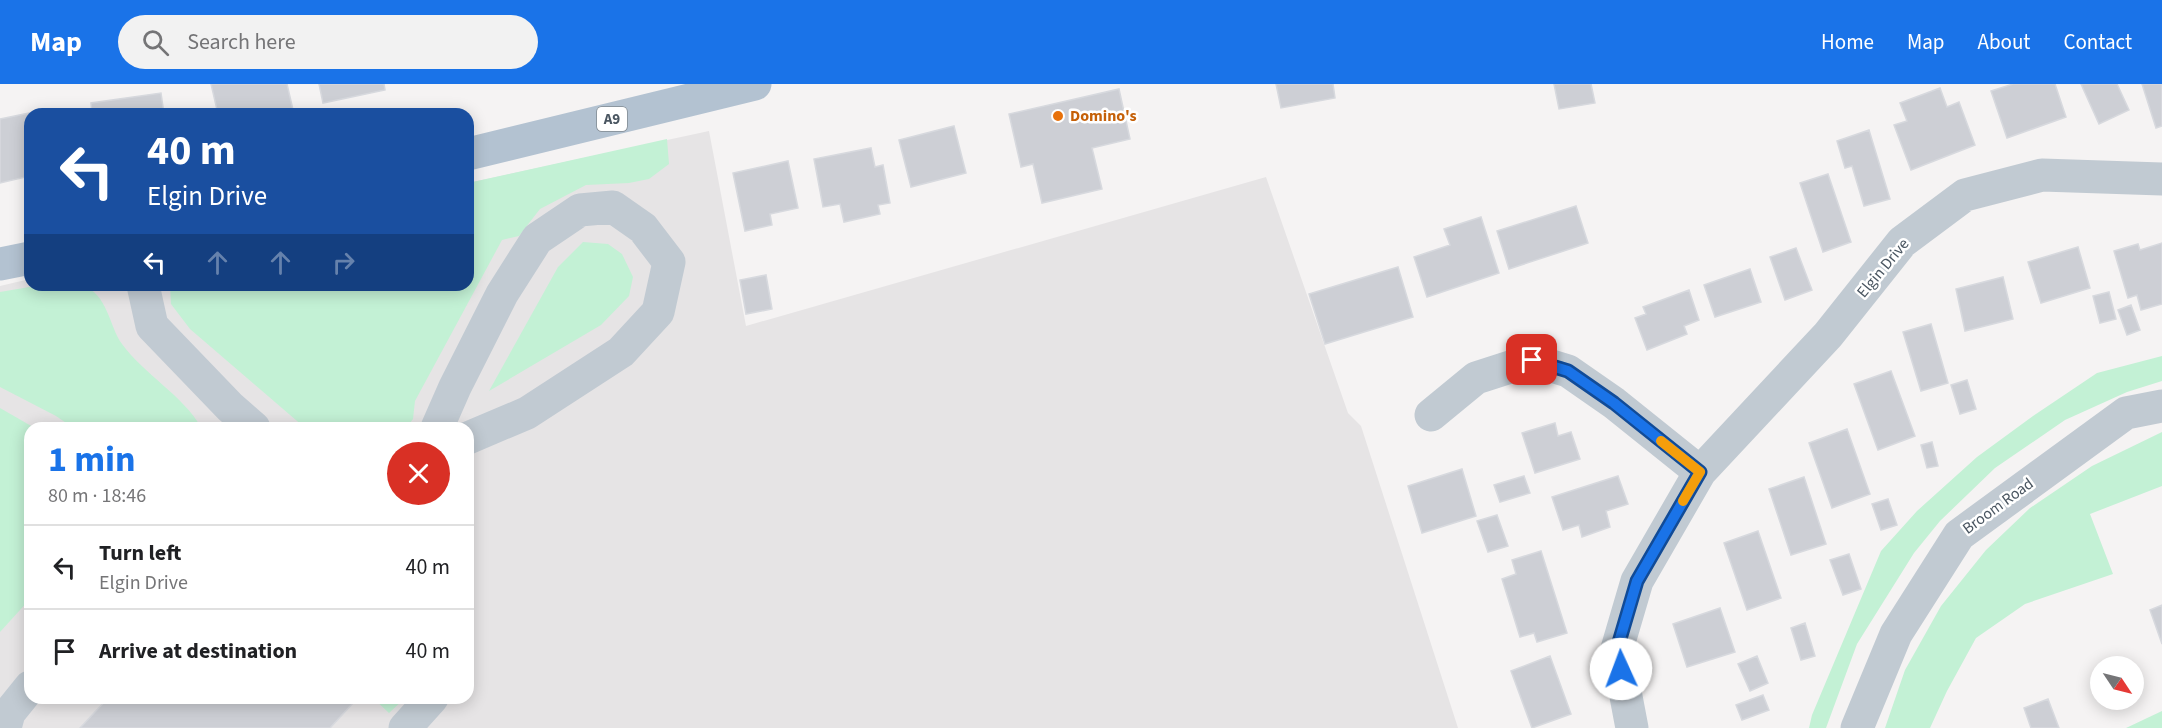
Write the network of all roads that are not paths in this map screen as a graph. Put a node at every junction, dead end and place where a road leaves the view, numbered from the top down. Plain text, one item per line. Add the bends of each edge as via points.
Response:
1 (755, 84) edge
2 (474, 153) edge
3 (2162, 179) edge
4 (144, 291) edge
5 (2162, 406) edge
6 (1431, 415) dead end
7 (247, 422) edge
8 (440, 422) edge
9 (474, 435) edge
10 (1700, 472) junction
11 (24, 694) edge
12 (427, 704) edge
13 (5, 728) edge
14 (405, 728) edge
15 (1632, 728) edge
16 (1857, 728) edge

1 - 2 main road, A9
3 - 10 street, Elgin Drive via 2042,175 1965,195 1902,242 1828,335
4 - 7 street via 152,326
5 - 16 street, Broom Road via 2126,413 1959,535 1896,634
6 - 10 street via 1476,378 1532,360 1568,371
8 - 9 street via 502,294 537,239 580,210 613,207 643,228 669,262 658,312 621,352 527,413
10 - 15 street, Elgin Drive via 1637,581 1617,649
11 - 13 street via 9,713
12 - 14 street

